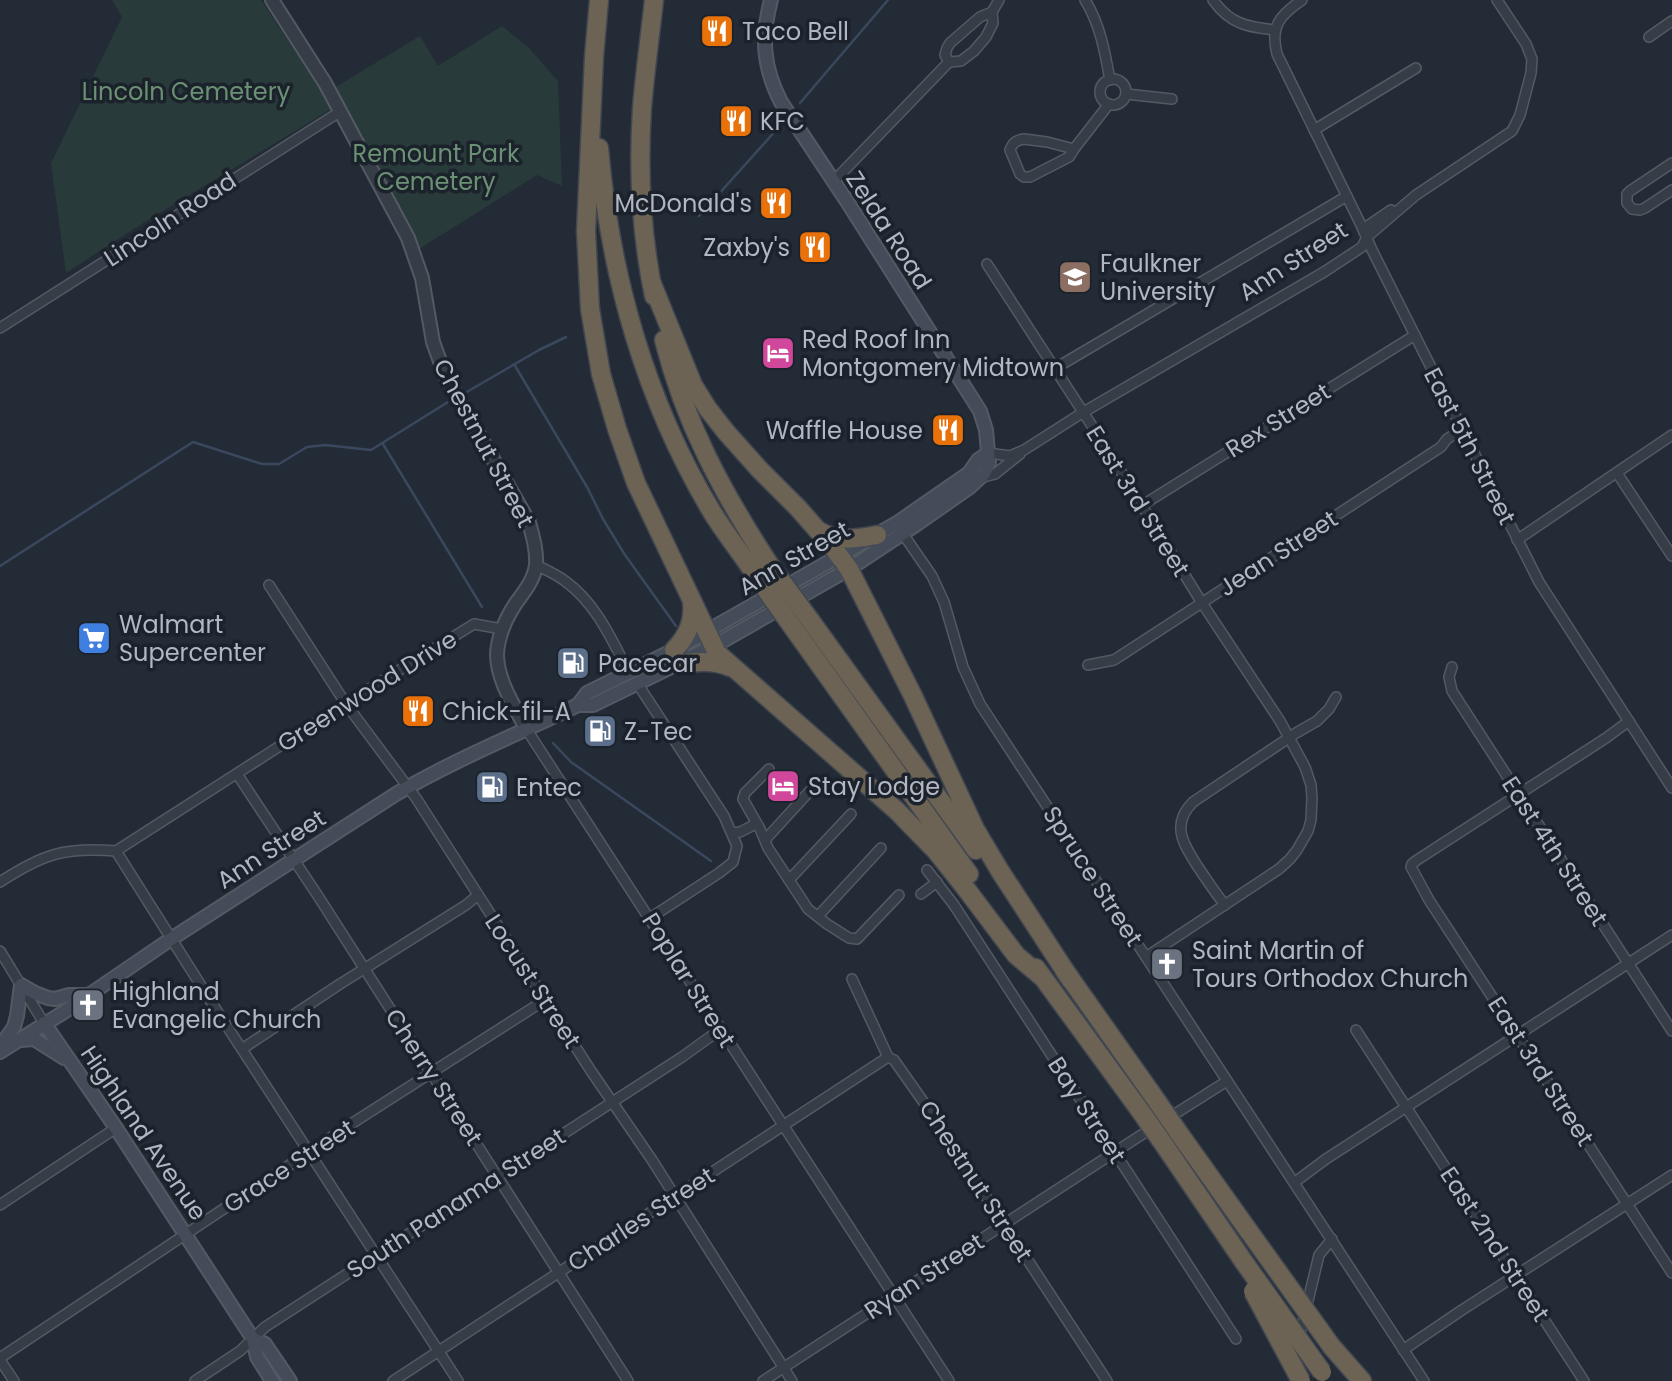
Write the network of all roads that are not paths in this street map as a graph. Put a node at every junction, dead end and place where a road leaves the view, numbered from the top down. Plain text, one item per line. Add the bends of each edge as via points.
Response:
1 (272, 0) edge
2 (598, 0) edge
3 (654, 0) edge
4 (771, 0) edge
5 (999, 0) edge
6 (1085, 0) edge
7 (1213, 0) edge
8 (1302, 0) edge
9 (1497, 0) edge
10 (992, 12) junction
11 (1672, 21) edge
12 (1275, 30) junction
13 (1649, 37) dead end
14 (594, 57) junction
15 (949, 62) junction
16 (1416, 68) dead end
17 (1110, 80) junction
18 (1126, 94) junction
19 (1172, 99) dead end
20 (1109, 104) junction
21 (341, 111) junction
22 (1314, 130) junction
23 (1074, 149) junction
24 (1672, 163) edge
25 (833, 181) junction
26 (1672, 190) edge
27 (1347, 196) junction
28 (1367, 237) junction
29 (987, 264) dead end
30 (652, 284) junction
31 (0, 328) edge
32 (1415, 335) junction
33 (1054, 369) junction
34 (1082, 413) junction
35 (1461, 430) junction
36 (1672, 435) edge
37 (1026, 449) junction
38 (988, 453) junction
39 (1617, 473) junction
40 (980, 478) junction
41 (1141, 506) junction
42 (817, 529) junction
43 (903, 534) junction
44 (877, 535) junction
45 (1517, 540) junction
46 (1672, 556) edge
47 (845, 563) junction
48 (536, 565) junction
49 (762, 569) junction
50 (269, 585) dead end
51 (692, 598) junction
52 (1202, 603) junction
53 (802, 624) junction
54 (502, 629) junction
55 (711, 639) junction
56 (676, 657) junction
57 (1088, 665) dead end
58 (1452, 667) dead end
59 (737, 671) junction
60 (633, 678) junction
61 (1336, 697) dead end
62 (346, 704) junction
63 (1629, 721) junction
64 (527, 730) junction
65 (1289, 738) junction
66 (769, 769) dead end
67 (237, 774) junction
68 (818, 782) dead end
69 (408, 787) junction
70 (1672, 788) edge
71 (1519, 794) junction
72 (851, 814) dead end
73 (756, 824) junction
74 (733, 833) junction
75 (765, 840) junction
76 (881, 848) dead end
77 (116, 851) junction
78 (294, 860) junction
79 (928, 870) dead end
80 (789, 880) junction
81 (0, 882) edge
82 (937, 882) junction
83 (921, 894) dead end
84 (478, 895) junction
85 (899, 895) dead end
86 (1224, 905) junction
87 (818, 916) junction
88 (650, 918) junction
89 (1672, 935) edge
90 (171, 939) junction
91 (0, 951) edge
92 (1146, 957) junction
93 (1628, 963) junction
94 (364, 969) junction
95 (1042, 977) junction
96 (852, 979) dead end
97 (1071, 980) junction
98 (22, 985) junction
99 (89, 995) junction
100 (545, 1000) junction
101 (44, 1023) junction
102 (721, 1029) junction
103 (1356, 1030) dead end
104 (1672, 1031) edge
105 (1517, 1035) junction
106 (18, 1041) junction
107 (243, 1049) junction
108 (0, 1050) edge
109 (888, 1057) junction
110 (71, 1062) junction
111 (432, 1074) junction
112 (1227, 1081) junction
113 (612, 1102) junction
114 (1406, 1107) junction
115 (783, 1127) junction
116 (116, 1128) junction
117 (1115, 1152) junction
118 (310, 1153) junction
119 (1672, 1175) edge
120 (498, 1177) junction
121 (1295, 1182) junction
122 (675, 1197) junction
123 (1627, 1203) junction
124 (0, 1205) edge
125 (1004, 1224) junction
126 (186, 1235) junction
127 (1332, 1240) junction
128 (376, 1255) junction
129 (1242, 1264) junction
130 (558, 1273) junction
131 (1672, 1273) edge
132 (1516, 1276) junction
133 (894, 1296) junction
134 (253, 1339) junction
135 (1236, 1339) dead end
136 (1332, 1346) junction
137 (438, 1350) junction
138 (1404, 1350) junction
139 (0, 1359) edge
140 (783, 1368) junction
141 (1325, 1376) edge
142 (14, 1381) edge
143 (195, 1381) edge
144 (272, 1381) edge
145 (290, 1381) edge
146 (393, 1381) edge
147 (458, 1381) edge
148 (628, 1381) edge
149 (764, 1381) edge
150 (792, 1381) edge
151 (949, 1381) edge
152 (1107, 1381) edge
153 (1289, 1381) edge
154 (1301, 1381) edge
155 (1355, 1381) edge
156 (1362, 1381) edge
157 (1424, 1381) edge
158 (1584, 1381) edge

1 - 21 street, Chestnut Street
2 - 14 highway
3 - 30 highway via 640,156 642,217
4 - 25 main road, Zelda Road via 764,33 771,78 781,102
5 - 10 street
6 - 17 street via 1103,44
7 - 12 street via 1239,23
8 - 12 street via 1283,13
9 - 28 street, Ann Street via 1532,59 1516,125 1416,195
10 - 15 street via 950,43
10 - 15 street via 993,23 980,44 961,61
11 - 13 street
12 - 22 street, East 5th Street via 1277,54
14 - 49 highway via 607,221 635,339 677,447 713,513
14 - 51 highway via 586,231 590,309 601,374 636,483
15 - 25 street
16 - 22 street
17 - 18 street via 1120,81
17 - 20 street via 1101,90
18 - 19 street
18 - 20 street via 1121,102
20 - 23 street
21 - 31 street, Lincoln Road
21 - 48 street, Chestnut Street via 408,238 422,278 441,366 529,523
22 - 27 street, East 5th Street
23 - 23 street via 1031,138 1017,141 1010,149 1020,174 1026,177 1069,157
24 - 26 street via 1630,191 1626,199 1632,209 1640,210
25 - 38 main road, Zelda Road via 980,411
27 - 28 street, East 5th Street
27 - 33 street
28 - 32 street, East 5th Street
28 - 34 street, Ann Street via 1362,247 1324,272
29 - 33 street, East 3rd Street
30 - 42 highway via 693,385 708,409
30 - 49 highway via 671,370 687,414
32 - 35 street, East 5th Street
32 - 41 street, Rex Street
33 - 34 street, East 3rd Street
34 - 37 street, Ann Street
34 - 41 street, East 3rd Street
35 - 45 street, East 5th Street
35 - 52 street, Jean Street
36 - 39 street
37 - 38 street, Ann Street via 1010,456
37 - 40 street, Ann Street via 995,474
38 - 40 main road, Zelda Road via 989,463
38 - 44 main road, Ann Street via 969,473
39 - 45 street
39 - 46 street
40 - 43 main road, Ann Street
41 - 52 street, East 3rd Street
42 - 44 highway via 837,538
42 - 47 highway
43 - 47 main road, Ann Street
43 - 92 street, Spruce Street via 936,584 980,704
44 - 47 main road, Ann Street
45 - 63 street, East 5th Street
47 - 55 main road, Ann Street
47 - 97 highway via 975,829
48 - 54 street, Poplar Street
48 - 60 street via 566,582 586,601
49 - 53 highway, bridge
50 - 62 street, Locust Street
51 - 55 highway
51 - 56 highway via 690,628
52 - 57 street, Jean Street via 1114,660
52 - 65 street, East 3rd Street
53 - 95 highway
53 - 97 highway via 904,752
54 - 62 street, Greenwood Drive via 474,624
54 - 64 street, Poplar Street via 497,656 502,681
55 - 56 main road, Ann Street
55 - 59 highway via 717,653
56 - 59 highway
56 - 60 main road, Ann Street
58 - 71 street, East 4th Street via 1452,691
59 - 95 highway via 896,810 936,851 1016,955
60 - 64 main road, Ann Street via 593,705 579,705
60 - 74 street
61 - 65 street via 1317,721
62 - 67 street, Greenwood Drive
62 - 69 street, Locust Street
63 - 70 street, East 5th Street
63 - 71 street
64 - 69 main road, Ann Street
64 - 88 street, Poplar Street
65 - 86 street, East 3rd Street via 1311,785 1313,809 1308,831 1286,864
65 - 86 street via 1185,811 1182,842
66 - 73 street via 743,796
67 - 77 street, Greenwood Drive
67 - 78 street, Cherry Street
68 - 75 street
69 - 78 main road, Ann Street
69 - 84 street, Locust Street
71 - 93 street, East 4th Street
71 - 105 street, East 3rd Street via 1411,867
72 - 80 street
73 - 74 street
73 - 75 street
74 - 88 street via 737,846 733,862
75 - 80 street
76 - 87 street
77 - 81 street via 85,849 45,856
77 - 90 street
78 - 90 main road, Ann Street
78 - 94 street, Cherry Street
79 - 82 street, Bay Street
80 - 87 street
82 - 83 street
82 - 117 street, Bay Street
84 - 94 street
84 - 100 street, Locust Street
85 - 87 street via 858,939 849,938
86 - 92 street, East 3rd Street
88 - 102 street, Poplar Street
89 - 93 street
90 - 99 main road, Ann Street
90 - 107 street
91 - 98 street, Highland Avenue
92 - 112 street, Spruce Street
93 - 104 street, East 4th Street
93 - 105 street
94 - 107 street
94 - 111 street, Cherry Street
95 - 129 highway, bridge via 1165,1146
96 - 109 street, Chestnut Street
97 - 136 highway, bridge
98 - 99 main road via 46,998
98 - 101 street, Highland Avenue
98 - 108 main road via 14,1027
99 - 101 main road, Ann Street
100 - 111 street, Grace Street
100 - 113 street, Locust Street
101 - 106 main road, Ann Street
101 - 110 main road, Highland Avenue
102 - 113 street, South Panama Street
102 - 115 street, Poplar Street
103 - 114 street, East 2nd Street
105 - 114 street
105 - 123 street, East 3rd Street
106 - 108 main road, Ann Street
106 - 110 main road via 34,1039
107 - 118 street
109 - 115 street, Charles Street
109 - 125 street, Chestnut Street via 932,1114
110 - 116 main road, Highland Avenue
111 - 118 street, Grace Street
111 - 120 street, Cherry Street
112 - 117 street, Ryan Street
112 - 121 street, Spruce Street
113 - 120 street, South Panama Street
113 - 122 street, Locust Street
114 - 121 street
114 - 132 street, East 2nd Street
115 - 122 street, Charles Street
115 - 133 street, Poplar Street
116 - 124 street
116 - 126 main road, Highland Avenue
117 - 125 street, Ryan Street
117 - 135 street, Bay Street
118 - 126 street, Grace Street
118 - 128 street
119 - 123 street
120 - 128 street, South Panama Street
120 - 130 street, Cherry Street
121 - 127 street, Spruce Street
122 - 130 street, Charles Street
122 - 140 street, Locust Street
123 - 131 street, East 3rd Street
123 - 132 street
125 - 133 street, Ryan Street
125 - 152 street, Chestnut Street
126 - 134 main road, Highland Avenue
126 - 139 street, Grace Street
127 - 138 street, Spruce Street
127 - 153 street via 1319,1255
128 - 134 street, South Panama Street
128 - 137 street
129 - 141 highway, bridge
129 - 154 highway, bridge
130 - 137 street, Charles Street
130 - 148 street, Cherry Street
132 - 138 street
132 - 158 street, East 2nd Street
133 - 140 street, Ryan Street
133 - 151 street, Poplar Street
134 - 143 street, South Panama Street
134 - 144 main road, Highland Avenue via 257,1357
134 - 145 main road, Highland Avenue via 265,1344
136 - 155 highway
136 - 156 highway
137 - 146 street, Charles Street
137 - 147 street
138 - 157 street, Spruce Street
139 - 142 street
140 - 149 street, Ryan Street
140 - 150 street, Locust Street

